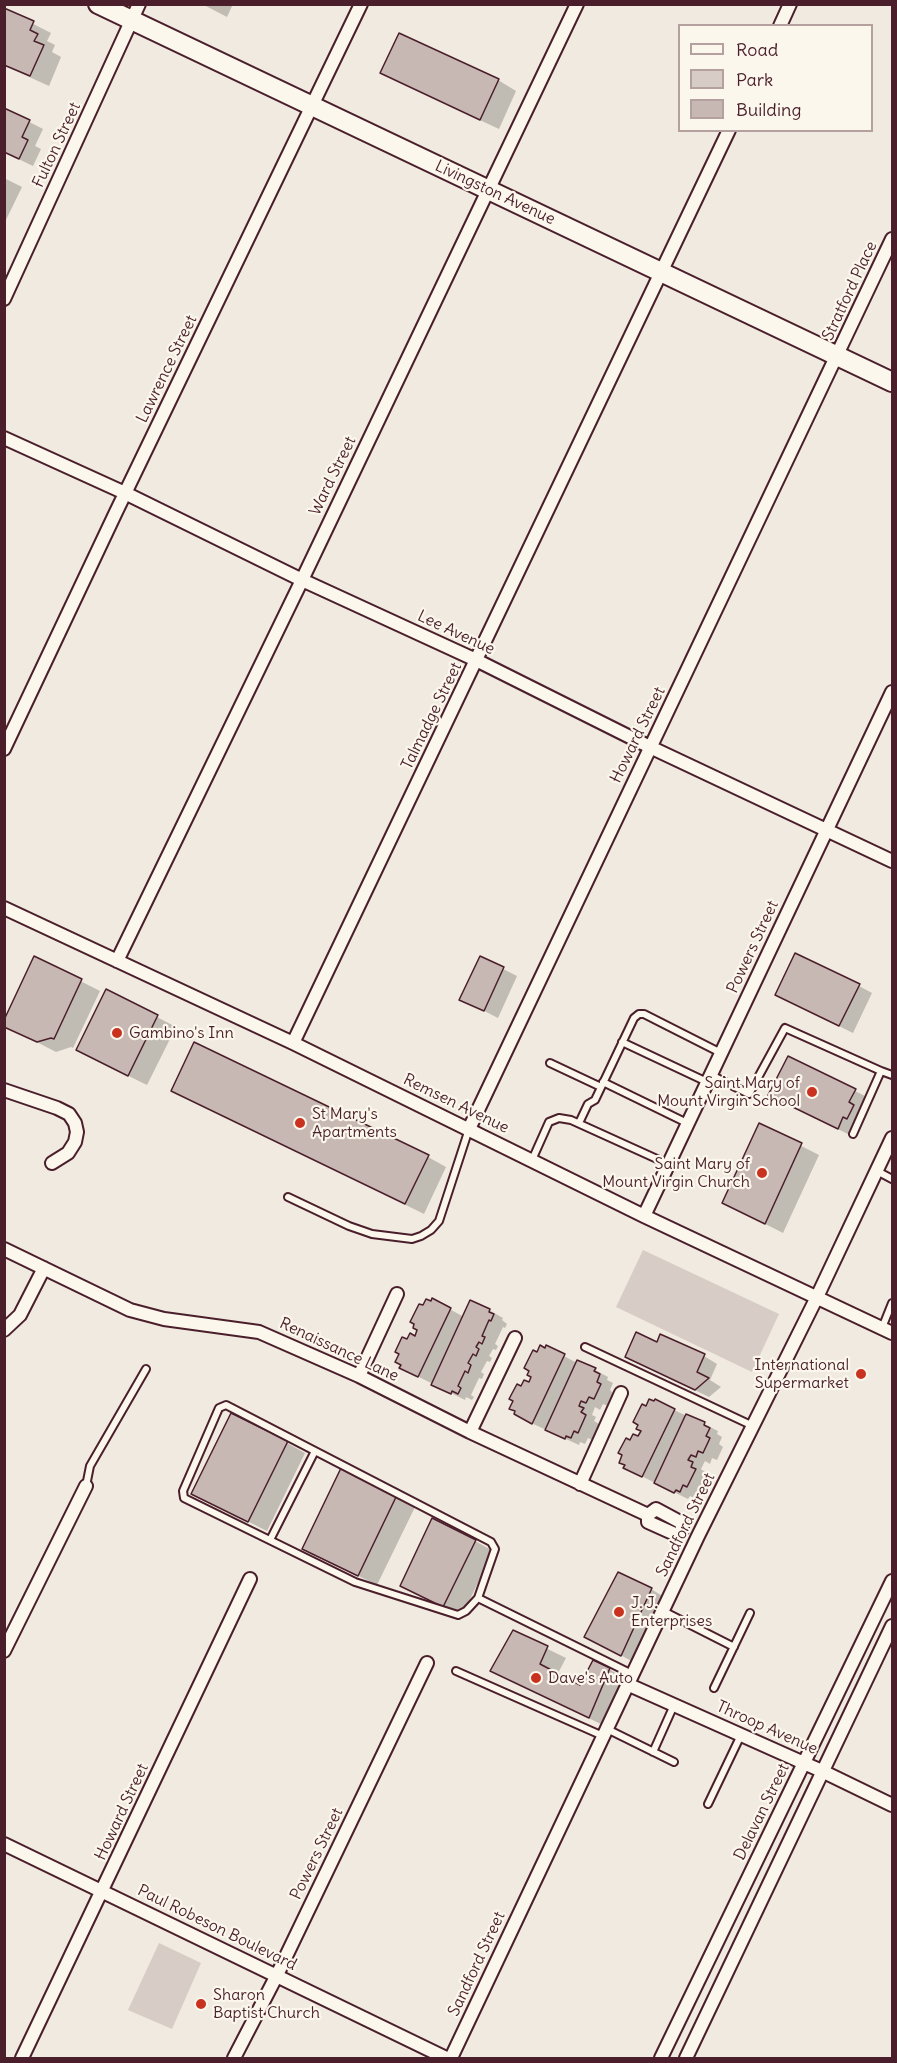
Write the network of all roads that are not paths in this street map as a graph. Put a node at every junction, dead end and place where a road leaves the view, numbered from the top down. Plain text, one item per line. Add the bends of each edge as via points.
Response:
1 (98, 4) edge
2 (361, 4) edge
3 (577, 4) edge
4 (790, 4) edge
5 (135, 12) edge
6 (781, 24) edge
7 (312, 106) junction
8 (728, 132) edge
9 (489, 190) junction
10 (892, 239) edge
11 (661, 272) junction
12 (4, 299) edge
13 (838, 356) junction
14 (892, 382) edge
15 (4, 438) edge
16 (125, 493) junction
17 (302, 580) junction
18 (476, 660) junction
19 (892, 692) edge
20 (650, 747) junction
21 (4, 749) edge
22 (828, 829) junction
23 (892, 861) edge
24 (4, 908) edge
25 (117, 961) junction
26 (622, 1042) junction
27 (293, 1043) junction
28 (721, 1053) junction
29 (550, 1063) dead end
30 (881, 1071) junction
31 (892, 1076) edge
32 (709, 1079) junction
33 (602, 1085) junction
34 (4, 1090) edge
35 (688, 1123) junction
36 (579, 1124) junction
37 (469, 1129) junction
38 (853, 1134) dead end
39 (892, 1138) edge
40 (532, 1160) junction
41 (52, 1163) dead end
42 (668, 1164) junction
43 (877, 1171) junction
44 (892, 1179) edge
45 (288, 1197) dead end
46 (644, 1216) junction
47 (4, 1249) edge
48 (44, 1269) junction
49 (397, 1294) dead end
50 (817, 1297) junction
51 (892, 1303) edge
52 (4, 1330) edge
53 (887, 1330) edge
54 (515, 1338) dead end
55 (585, 1347) dead end
56 (146, 1369) dead end
57 (359, 1376) junction
58 (621, 1393) dead end
59 (753, 1426) junction
60 (470, 1432) junction
61 (315, 1451) junction
62 (580, 1484) junction
63 (86, 1486) joint
64 (698, 1536) junction
65 (270, 1540) junction
66 (250, 1579) dead end
67 (892, 1581) edge
68 (478, 1598) junction
69 (662, 1611) junction
70 (750, 1613) dead end
71 (892, 1626) edge
72 (734, 1647) junction
73 (4, 1651) edge
74 (427, 1663) dead end
75 (456, 1671) dead end
76 (630, 1679) junction
77 (714, 1688) dead end
78 (674, 1705) junction
79 (605, 1732) junction
80 (741, 1735) junction
81 (653, 1752) junction
82 (674, 1762) dead end
83 (804, 1763) junction
84 (824, 1772) junction
85 (708, 1804) dead end
86 (892, 1805) edge
87 (4, 1844) edge
88 (103, 1892) junction
89 (716, 1944) junction
90 (736, 1955) junction
91 (277, 1975) junction
92 (24, 2058) edge
93 (234, 2058) edge
94 (446, 2058) edge
95 (451, 2058) edge
96 (661, 2058) edge
97 (686, 2058) edge

1 - 5 main road, Livingston Avenue
2 - 7 street, Lawrence Street
3 - 9 street, Ward Street
4 - 6 street
5 - 7 main road, Livingston Avenue
5 - 12 street, Fulton Street
7 - 9 main road, Livingston Avenue
7 - 16 street, Lawrence Street
8 - 11 street, Talmadge Street
9 - 11 main road, Livingston Avenue
9 - 17 street, Ward Street
10 - 13 street, Stratford Place
11 - 13 main road, Livingston Avenue
11 - 18 street, Talmadge Street
13 - 14 main road, Livingston Avenue
13 - 20 street, Howard Street
15 - 16 street, Lee Avenue
16 - 17 street, Lee Avenue
16 - 21 street, Lawrence Street
17 - 18 street, Lee Avenue
17 - 25 street, Ward Street
18 - 20 street, Lee Avenue
18 - 27 street, Talmadge Street
19 - 22 street, Powers Street
20 - 22 street, Lee Avenue
20 - 37 street, Howard Street
22 - 23 street, Lee Avenue
22 - 28 street, Powers Street
24 - 25 street, Remsen Avenue
25 - 27 street, Remsen Avenue
26 - 28 lane via 634,1018 644,1014
26 - 32 lane
26 - 33 lane
27 - 37 street, Remsen Avenue
28 - 32 street, Powers Street
29 - 33 lane
30 - 31 lane
30 - 32 lane via 785,1028 749,1094
30 - 38 lane
32 - 35 street, Powers Street
33 - 35 lane
33 - 36 lane
34 - 41 street via 57,1108 69,1114 75,1123 75,1142 68,1153
35 - 42 street, Powers Street
36 - 40 lane via 559,1118 549,1122
36 - 42 lane
37 - 40 street, Remsen Avenue
37 - 45 lane via 439,1221 421,1236 412,1239 372,1234
39 - 43 street, Sandford Street
40 - 46 street, Remsen Avenue
42 - 46 street, Powers Street
43 - 44 lane
43 - 50 street, Sandford Street
46 - 50 street, Remsen Avenue
47 - 48 street, Renaissance Lane
48 - 52 street via 20,1315
48 - 57 street, Renaissance Lane via 130,1310 164,1319 259,1332
49 - 57 street
50 - 53 street, Remsen Avenue
50 - 59 street, Sandford Street
51 - 53 lane
54 - 60 street
55 - 59 lane
56 - 63 lane via 90,1466
57 - 60 street, Renaissance Lane
58 - 62 street
59 - 64 street, Sandford Street
60 - 62 street, Renaissance Lane
61 - 65 lane
61 - 65 lane via 225,1405 219,1407 183,1491 184,1498
61 - 68 lane via 492,1542 495,1549
62 - 64 street, Renaissance Lane via 648,1515 656,1509 682,1523 682,1530
63 - 73 street
64 - 69 street, Sandford Street
65 - 68 lane via 355,1582 458,1615
66 - 88 street, Howard Street
67 - 83 street, Delavan Street
68 - 76 lane
69 - 72 lane
69 - 76 street, Sandford Street
70 - 72 lane
71 - 84 street
72 - 77 lane
74 - 91 street, Powers Street
75 - 79 lane
76 - 78 street, Throop Avenue
76 - 79 street, Sandford Street
78 - 80 street, Throop Avenue
78 - 81 lane
79 - 81 lane
79 - 95 street, Sandford Street
80 - 83 street, Throop Avenue
80 - 85 lane
81 - 82 lane
83 - 84 street, Throop Avenue
83 - 89 street, Delavan Street
84 - 86 street, Throop Avenue
84 - 90 street
87 - 88 street, Paul Robeson Boulevard
88 - 91 street, Paul Robeson Boulevard
88 - 92 street, Howard Street
89 - 90 street
89 - 96 street, Delavan Street
90 - 97 street
91 - 93 street, Powers Street
91 - 94 street, Paul Robeson Boulevard

